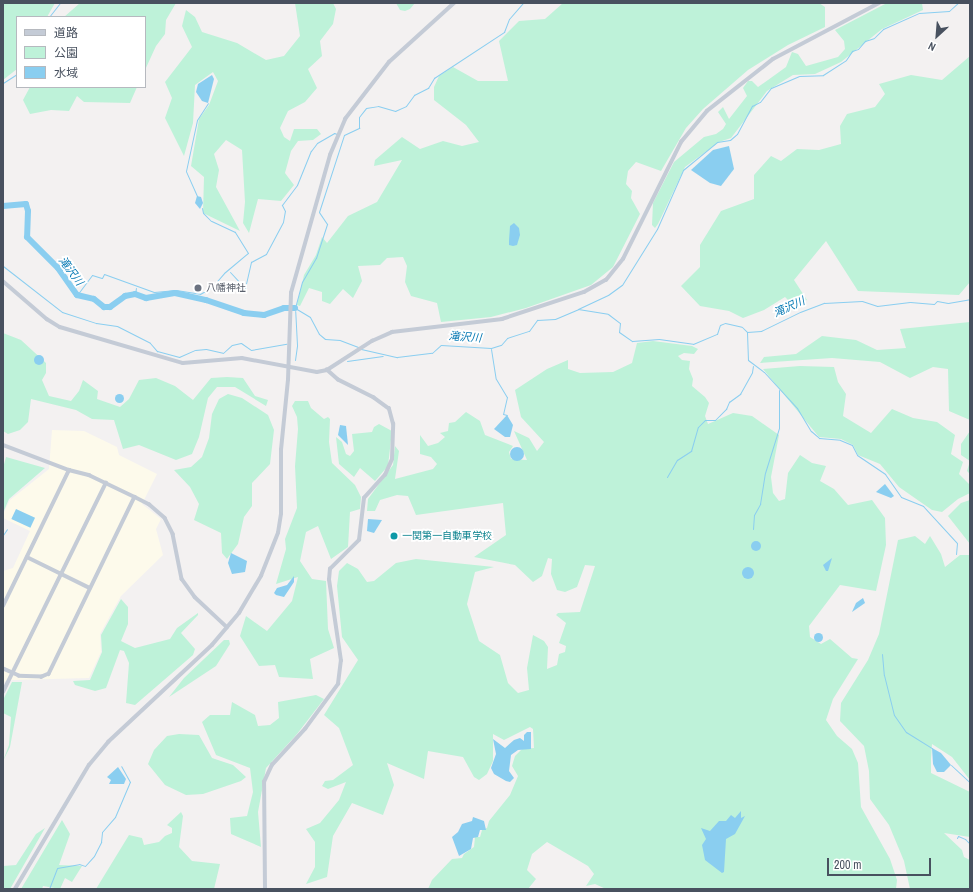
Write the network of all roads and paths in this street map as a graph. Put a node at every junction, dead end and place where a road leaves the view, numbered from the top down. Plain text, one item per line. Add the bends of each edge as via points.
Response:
1 (454, 3) edge
2 (879, 3) edge
3 (3, 281) edge
4 (288, 367) junction
5 (327, 370) junction
6 (3, 445) edge
7 (69, 470) junction
8 (106, 483) junction
9 (135, 497) junction
10 (27, 557) junction
11 (62, 574) junction
12 (90, 588) junction
13 (3, 606) edge
14 (227, 627) junction
15 (3, 669) edge
16 (12, 674) junction
17 (3, 692) edge
18 (15, 889) edge
19 (265, 889) edge

1 - 4 street via 394,57 353,108 339,132 296,270 290,302
2 - 5 street via 773,58 707,111 681,142 619,264 596,286 502,319 392,332 372,341
3 - 4 street via 36,310 60,326 166,360 196,363 242,358
4 - 5 street via 307,372
4 - 14 street via 278,533 261,576 239,613
5 - 19 street via 338,380 374,398 389,409 393,424 392,459 385,475 364,498 359,540 330,569 329,580 341,669 338,684 305,729 272,765 264,782
6 - 7 street
7 - 8 street
7 - 10 street
8 - 9 street
8 - 11 street
9 - 12 street
9 - 14 street via 149,504 165,518 173,534 182,579 195,597
10 - 11 street
10 - 13 street
11 - 12 street
11 - 16 street
12 - 16 street via 49,674 42,677
14 - 18 street via 172,685 108,742 89,765
15 - 16 street
16 - 17 street

